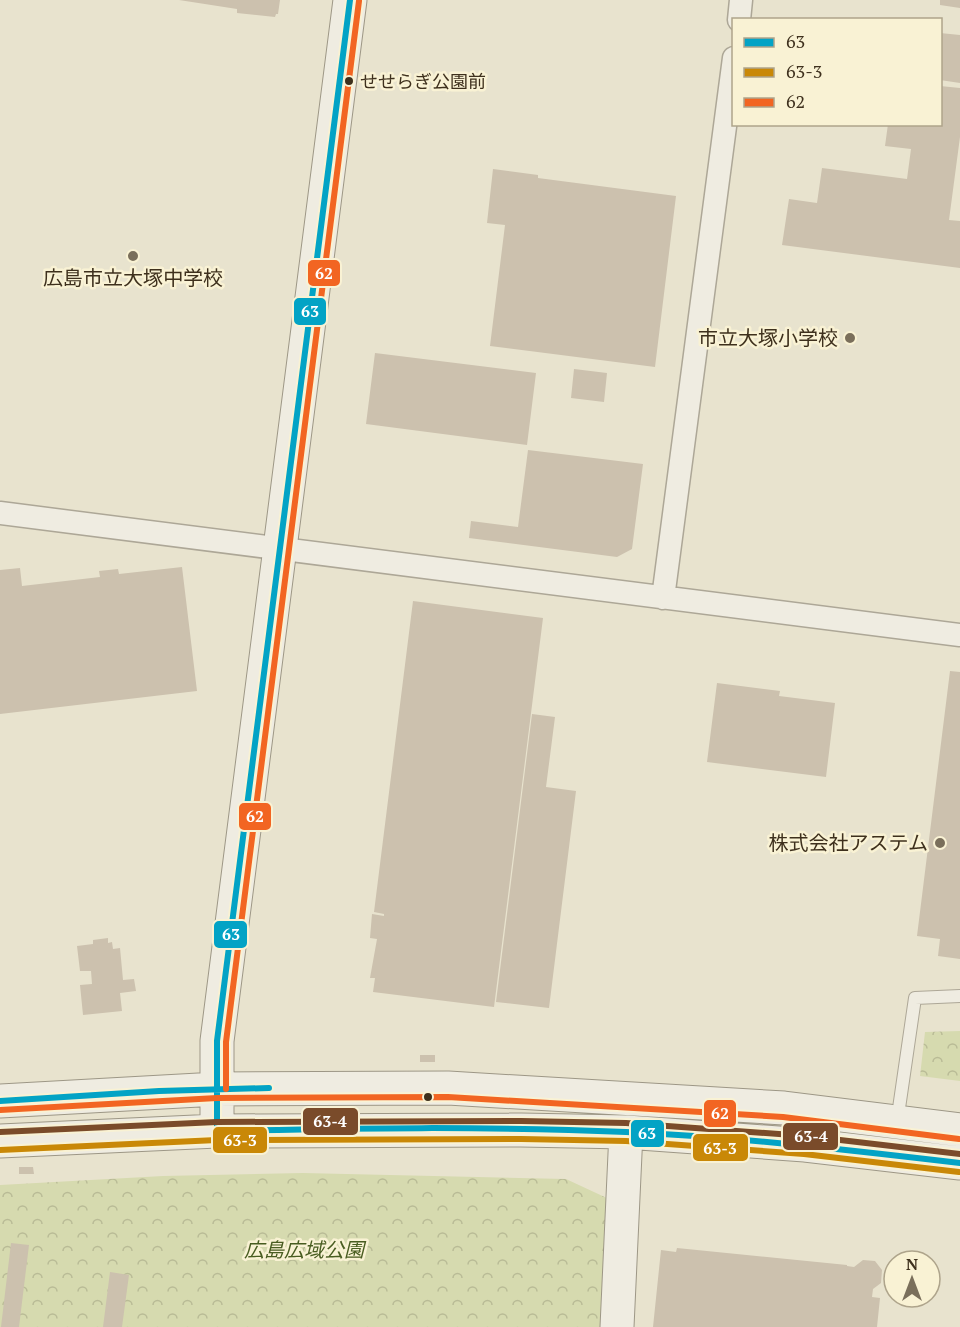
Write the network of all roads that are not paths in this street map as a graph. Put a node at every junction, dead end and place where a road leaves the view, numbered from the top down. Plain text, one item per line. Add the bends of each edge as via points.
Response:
1 (350, 0) edge
2 (741, 0) edge
3 (739, 18) edge
4 (732, 73) edge
5 (0, 513) edge
6 (280, 548) junction
7 (663, 598) junction
8 (960, 635) edge
9 (960, 996) edge
10 (217, 1089) junction
11 (0, 1101) edge
12 (897, 1122) junction
13 (960, 1130) edge
14 (217, 1131) junction
15 (627, 1132) junction
16 (0, 1141) edge
17 (960, 1162) edge
18 (617, 1327) edge

1 - 6 street
2 - 3 street
4 - 7 street
5 - 6 street
6 - 7 street
6 - 10 street via 218,1041
7 - 8 street
9 - 12 lane via 915,998
10 - 11 street
10 - 12 street via 448,1088 784,1108
10 - 14 street
12 - 13 street
14 - 15 street
14 - 16 street
15 - 17 street via 805,1144
15 - 18 street

